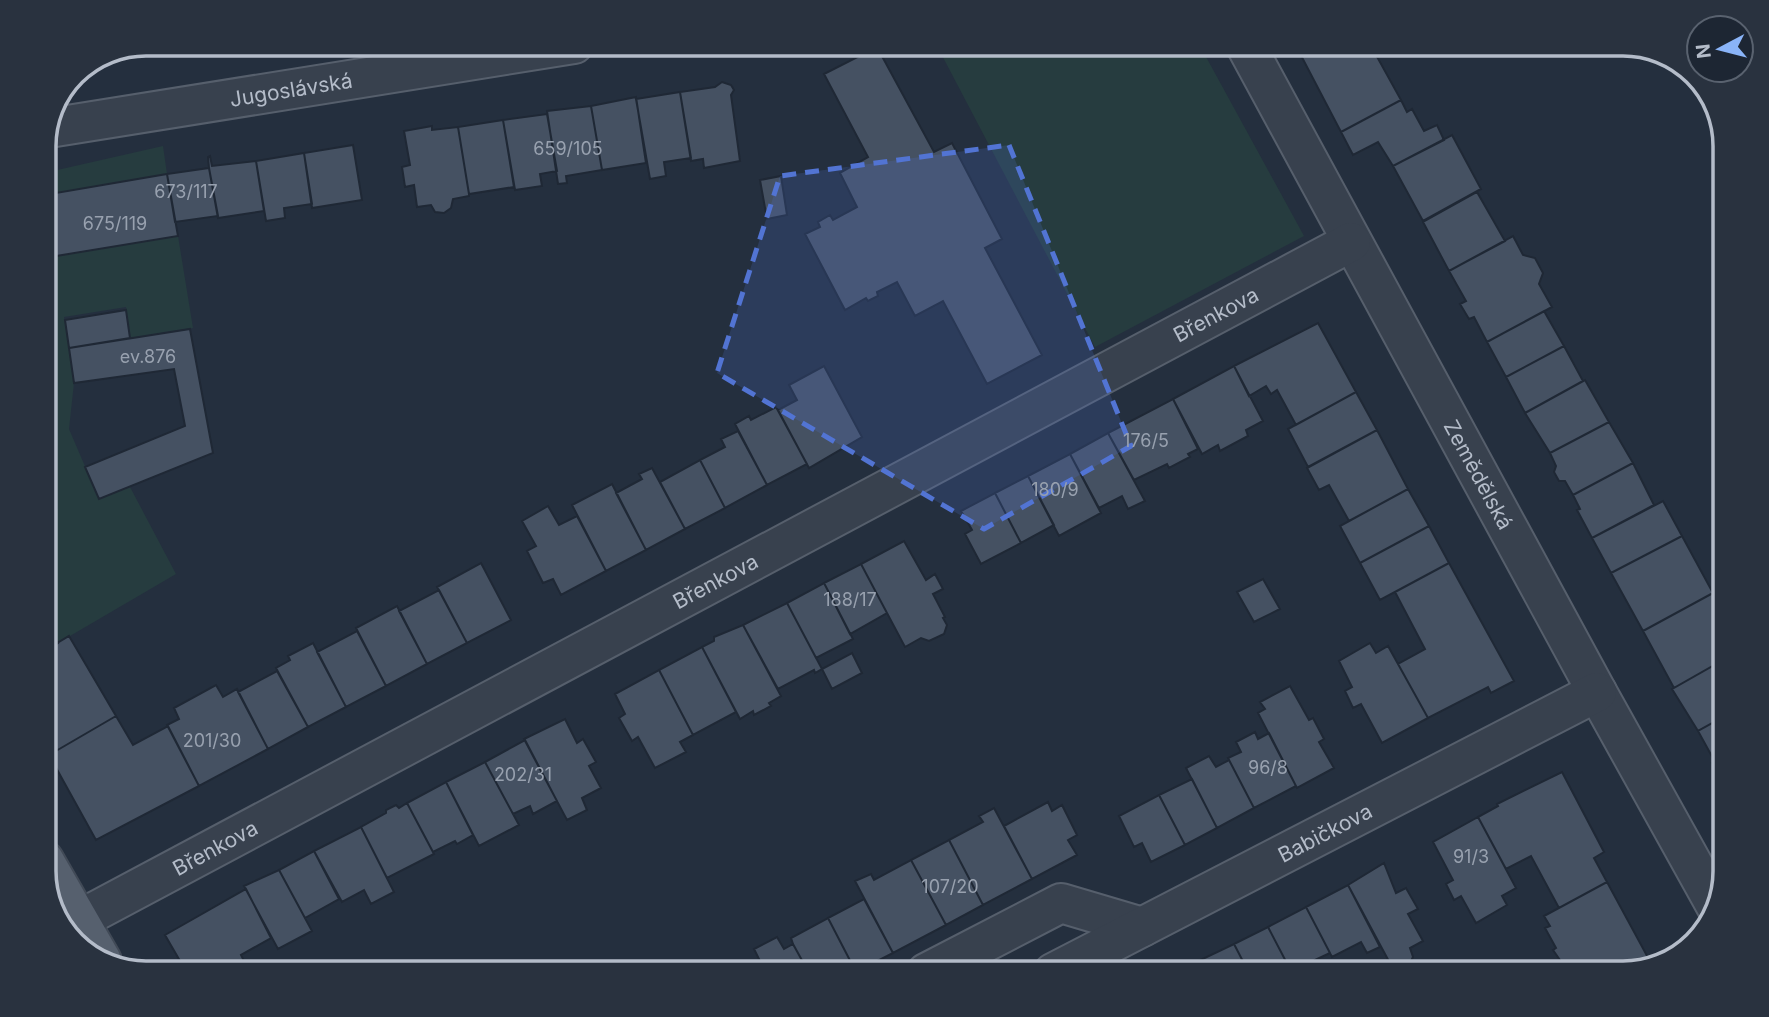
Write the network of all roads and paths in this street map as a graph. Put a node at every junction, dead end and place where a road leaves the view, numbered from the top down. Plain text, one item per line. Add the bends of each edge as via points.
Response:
1 (499, 56) edge
2 (1251, 56) edge
3 (58, 126) edge
4 (1351, 242) junction
5 (1597, 692) junction
6 (57, 882) edge
7 (1710, 895) edge
8 (79, 920) junction
9 (1142, 927) junction
10 (92, 942) edge
11 (949, 961) edge
12 (1076, 961) edge

1 - 3 street, Jugoslávská
2 - 4 street, Zemědělská
4 - 5 street, Zemědělská
4 - 8 street, Břenkova
5 - 7 street, Zemědělská
5 - 9 street, Babičkova
6 - 8 main road
8 - 10 main road
9 - 11 street via 1061,903
9 - 12 street, Babičkova

